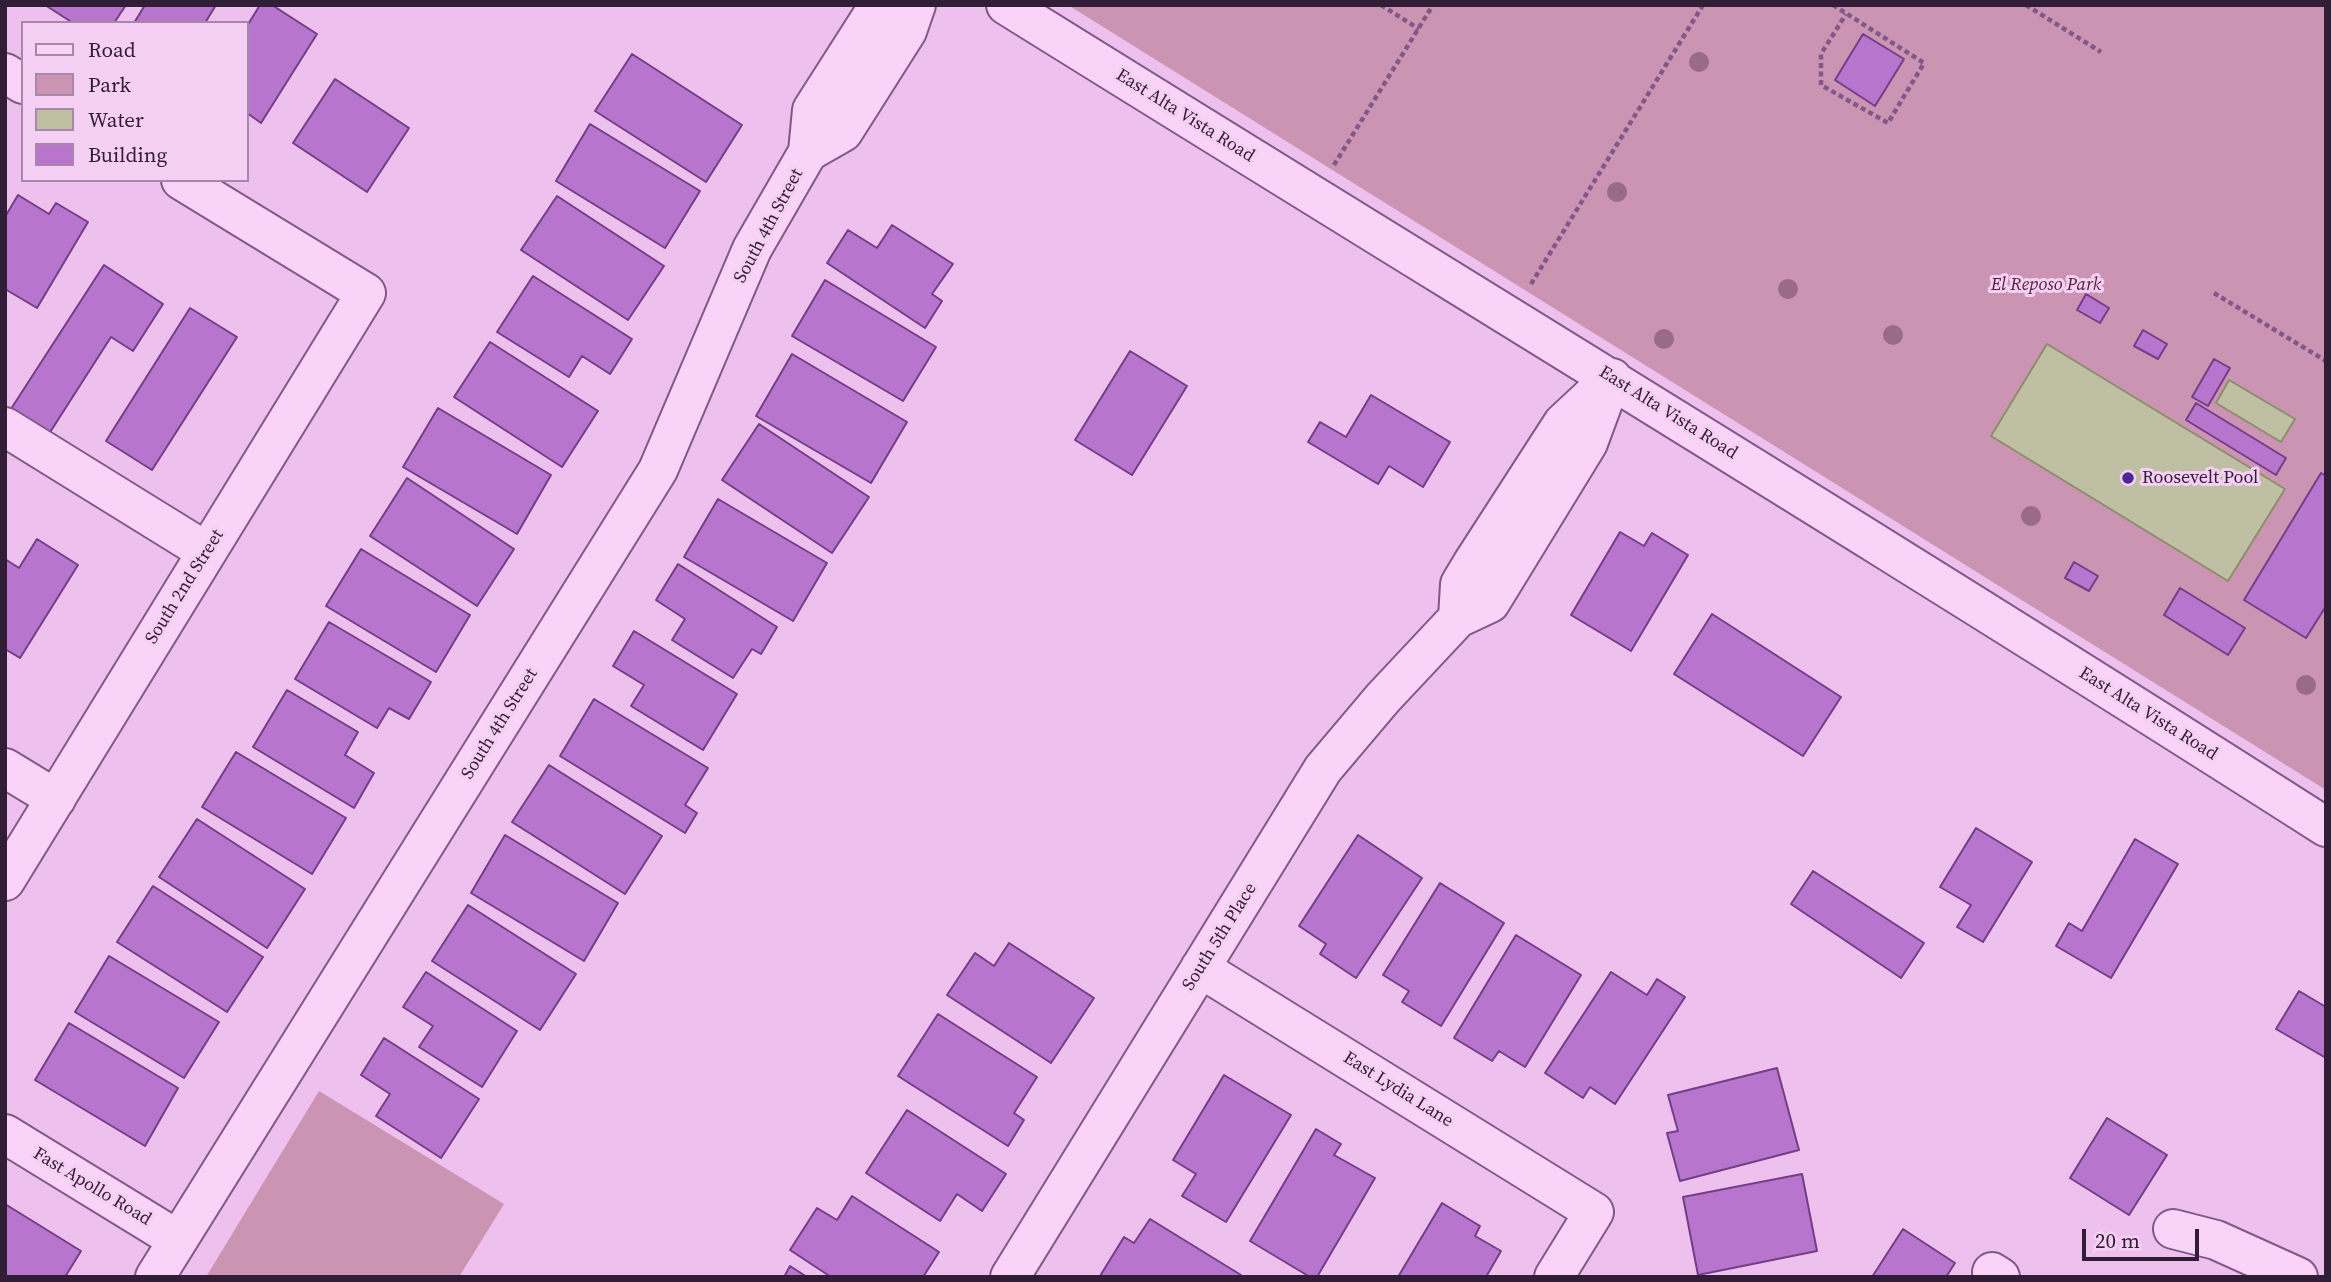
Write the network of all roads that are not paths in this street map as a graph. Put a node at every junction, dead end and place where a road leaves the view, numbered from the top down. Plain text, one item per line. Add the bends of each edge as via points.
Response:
1 (879, 5) edge
2 (916, 5) edge
3 (1006, 5) edge
4 (5, 73) edge
5 (834, 75) junction
6 (21, 83) edge
7 (864, 98) junction
8 (808, 152) junction
9 (184, 182) edge
10 (1612, 378) junction
11 (5, 426) edge
12 (207, 552) junction
13 (5, 768) edge
14 (55, 799) junction
15 (2326, 827) edge
16 (5, 881) edge
17 (1200, 968) junction
18 (5, 1134) edge
19 (2173, 1228) dead end
20 (178, 1240) junction
21 (155, 1277) edge
22 (1010, 1277) edge
23 (1554, 1277) edge
24 (2298, 1277) edge

1 - 5 street, South 4th Street
2 - 7 street, South 4th Street via 907,31
3 - 10 street, East Alta Vista Road
4 - 6 street
5 - 7 street
5 - 8 street, South 4th Street via 812,110
7 - 8 street, South 4th Street via 842,132
8 - 20 street, South 4th Street via 752,250 657,470
9 - 12 street, South 2nd Street via 366,293
10 - 15 street, East Alta Vista Road
10 - 17 street, South 5th Place via 1588,443 1520,520 1490,604 1458,618 1323,769
11 - 12 street
12 - 14 street, South 2nd Street
13 - 14 street
14 - 16 street, South 2nd Street
17 - 22 street, South 5th Place
17 - 23 street, East Lydia Lane via 1594,1212
18 - 20 street, Fast Apollo Road
19 - 24 street via 2216,1240
20 - 21 street, South 4th Street

